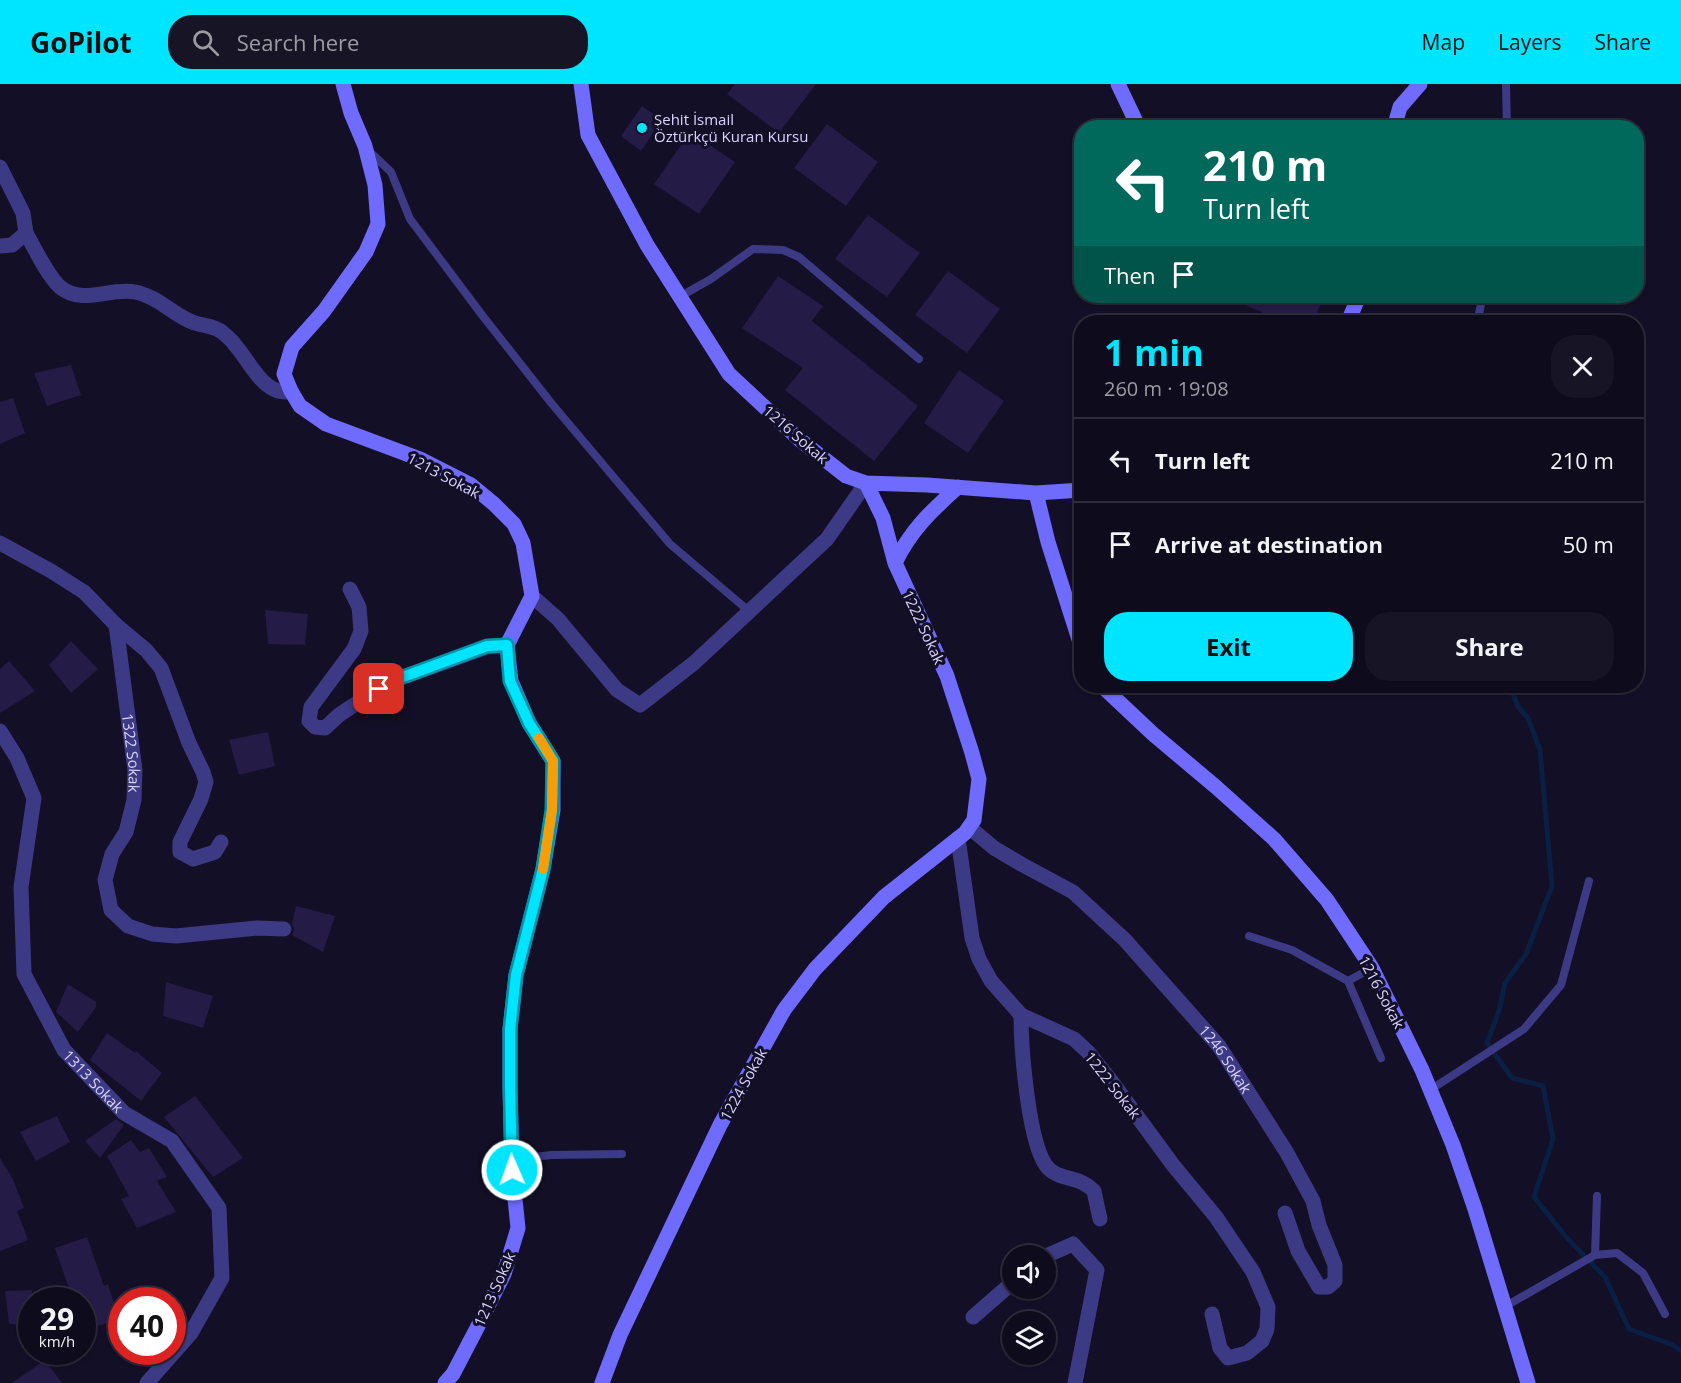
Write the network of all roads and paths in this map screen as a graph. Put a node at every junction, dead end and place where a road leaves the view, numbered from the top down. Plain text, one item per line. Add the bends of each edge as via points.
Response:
1 (344, 84) edge
2 (581, 84) edge
3 (1118, 84) edge
4 (1420, 84) edge
5 (1506, 84) edge
6 (1135, 120) edge
7 (1396, 120) edge
8 (1506, 120) edge
9 (365, 147) junction
10 (0, 167) edge
11 (26, 233) junction
12 (0, 246) edge
13 (681, 296) junction
14 (919, 359) dead end
15 (292, 392) junction
16 (866, 483) junction
17 (958, 487) junction
18 (1074, 491) edge
19 (1036, 493) junction
20 (0, 543) edge
21 (895, 563) junction
22 (350, 589) dead end
23 (532, 596) junction
24 (750, 612) junction
25 (1074, 624) edge
26 (116, 625) junction
27 (507, 645) junction
28 (1109, 693) edge
29 (0, 731) edge
30 (969, 826) junction
31 (958, 838) junction
32 (221, 842) dead end
33 (1589, 881) dead end
34 (284, 929) dead end
35 (1249, 936) dead end
36 (1372, 968) junction
37 (1347, 981) junction
38 (1021, 1015) junction
39 (1381, 1058) dead end
40 (1430, 1090) junction
41 (622, 1154) dead end
42 (512, 1160) junction
43 (1597, 1196) dead end
44 (1285, 1213) dead end
45 (1100, 1219) dead end
46 (1056, 1252) edge
47 (1595, 1255) junction
48 (1002, 1292) edge
49 (1504, 1307) junction
50 (1212, 1314) dead end
51 (1665, 1314) dead end
52 (973, 1317) dead end
53 (147, 1383) edge
54 (445, 1383) edge
55 (602, 1383) edge
56 (1075, 1383) edge
57 (1527, 1383) edge

1 - 9 street
2 - 13 street, 1216 Sokak via 588,135 647,245
3 - 6 street
4 - 7 street via 1400,107
5 - 8 lane
9 - 15 street via 375,185 378,224 366,252 324,312 292,347 284,374
9 - 24 lane via 391,172 410,219 552,404 670,544
10 - 11 street via 22,213
11 - 12 street via 12,245
11 - 15 street via 59,286 75,296 135,292 155,299 171,312 219,330 266,383 277,391
13 - 14 lane via 753,249 783,250 799,257
13 - 16 street, 1216 Sokak via 729,374 800,440 846,476
15 - 23 street, 1213 Sokak via 300,406 326,424 420,459 471,485 494,504 514,524 523,543
16 - 17 street, 1216 Sokak
16 - 21 street, 1222 Sokak via 883,518
16 - 24 street via 828,539
17 - 19 street, 1216 Sokak
17 - 21 street via 928,514 904,544
18 - 19 street, 1216 Sokak
19 - 25 street
20 - 26 street via 84,592
21 - 30 street, 1222 Sokak via 947,676 972,753 979,779 974,820
22 - 27 street via 359,607 361,631 354,649 311,707 309,721 315,727 326,728 339,715 392,681 487,646
23 - 24 street via 558,619 617,690 640,705
23 - 27 street
26 - 32 street via 161,668 206,782 180,842 180,852 193,859 215,852
26 - 34 street, 1322 Sokak via 135,770 134,800 126,832 112,854 105,880 111,910 128,926 152,934
27 - 42 street, 1213 Sokak via 510,681 529,723 553,761 552,810 543,869 516,975 510,1029
28 - 36 street, 1216 Sokak via 1274,839 1327,900
29 - 53 street, 1313 Sokak via 34,798 21,887 24,974 64,1050 124,1113 172,1141 219,1208 222,1278 191,1333
30 - 31 street, 1222 Sokak
30 - 44 street, 1246 Sokak via 994,848 1073,892 1125,940 1219,1046 1287,1153 1312,1201 1335,1265 1335,1281 1328,1287 1319,1287 1311,1274
31 - 38 street, 1222 Sokak via 972,938 991,981
31 - 55 street, 1224 Sokak via 884,897 814,969 784,1010 720,1125 620,1335
33 - 40 lane via 1561,985 1524,1029
35 - 37 lane via 1292,950
36 - 37 lane
36 - 40 street, 1216 Sokak
37 - 39 lane
38 - 45 street via 1027,1094 1040,1157 1049,1170 1094,1191
38 - 50 street, 1222 Sokak via 1074,1039 1088,1052 1216,1217 1253,1272 1268,1307 1262,1341 1247,1353 1227,1359 1220,1348
40 - 49 street, 1216 Sokak via 1475,1209
41 - 42 lane
42 - 54 street, 1213 Sokak via 519,1228 504,1274
43 - 47 lane
46 - 56 street via 1073,1244 1097,1270
47 - 49 lane
47 - 51 lane via 1617,1253 1642,1273
48 - 52 street
49 - 57 street, 1216 Sokak

